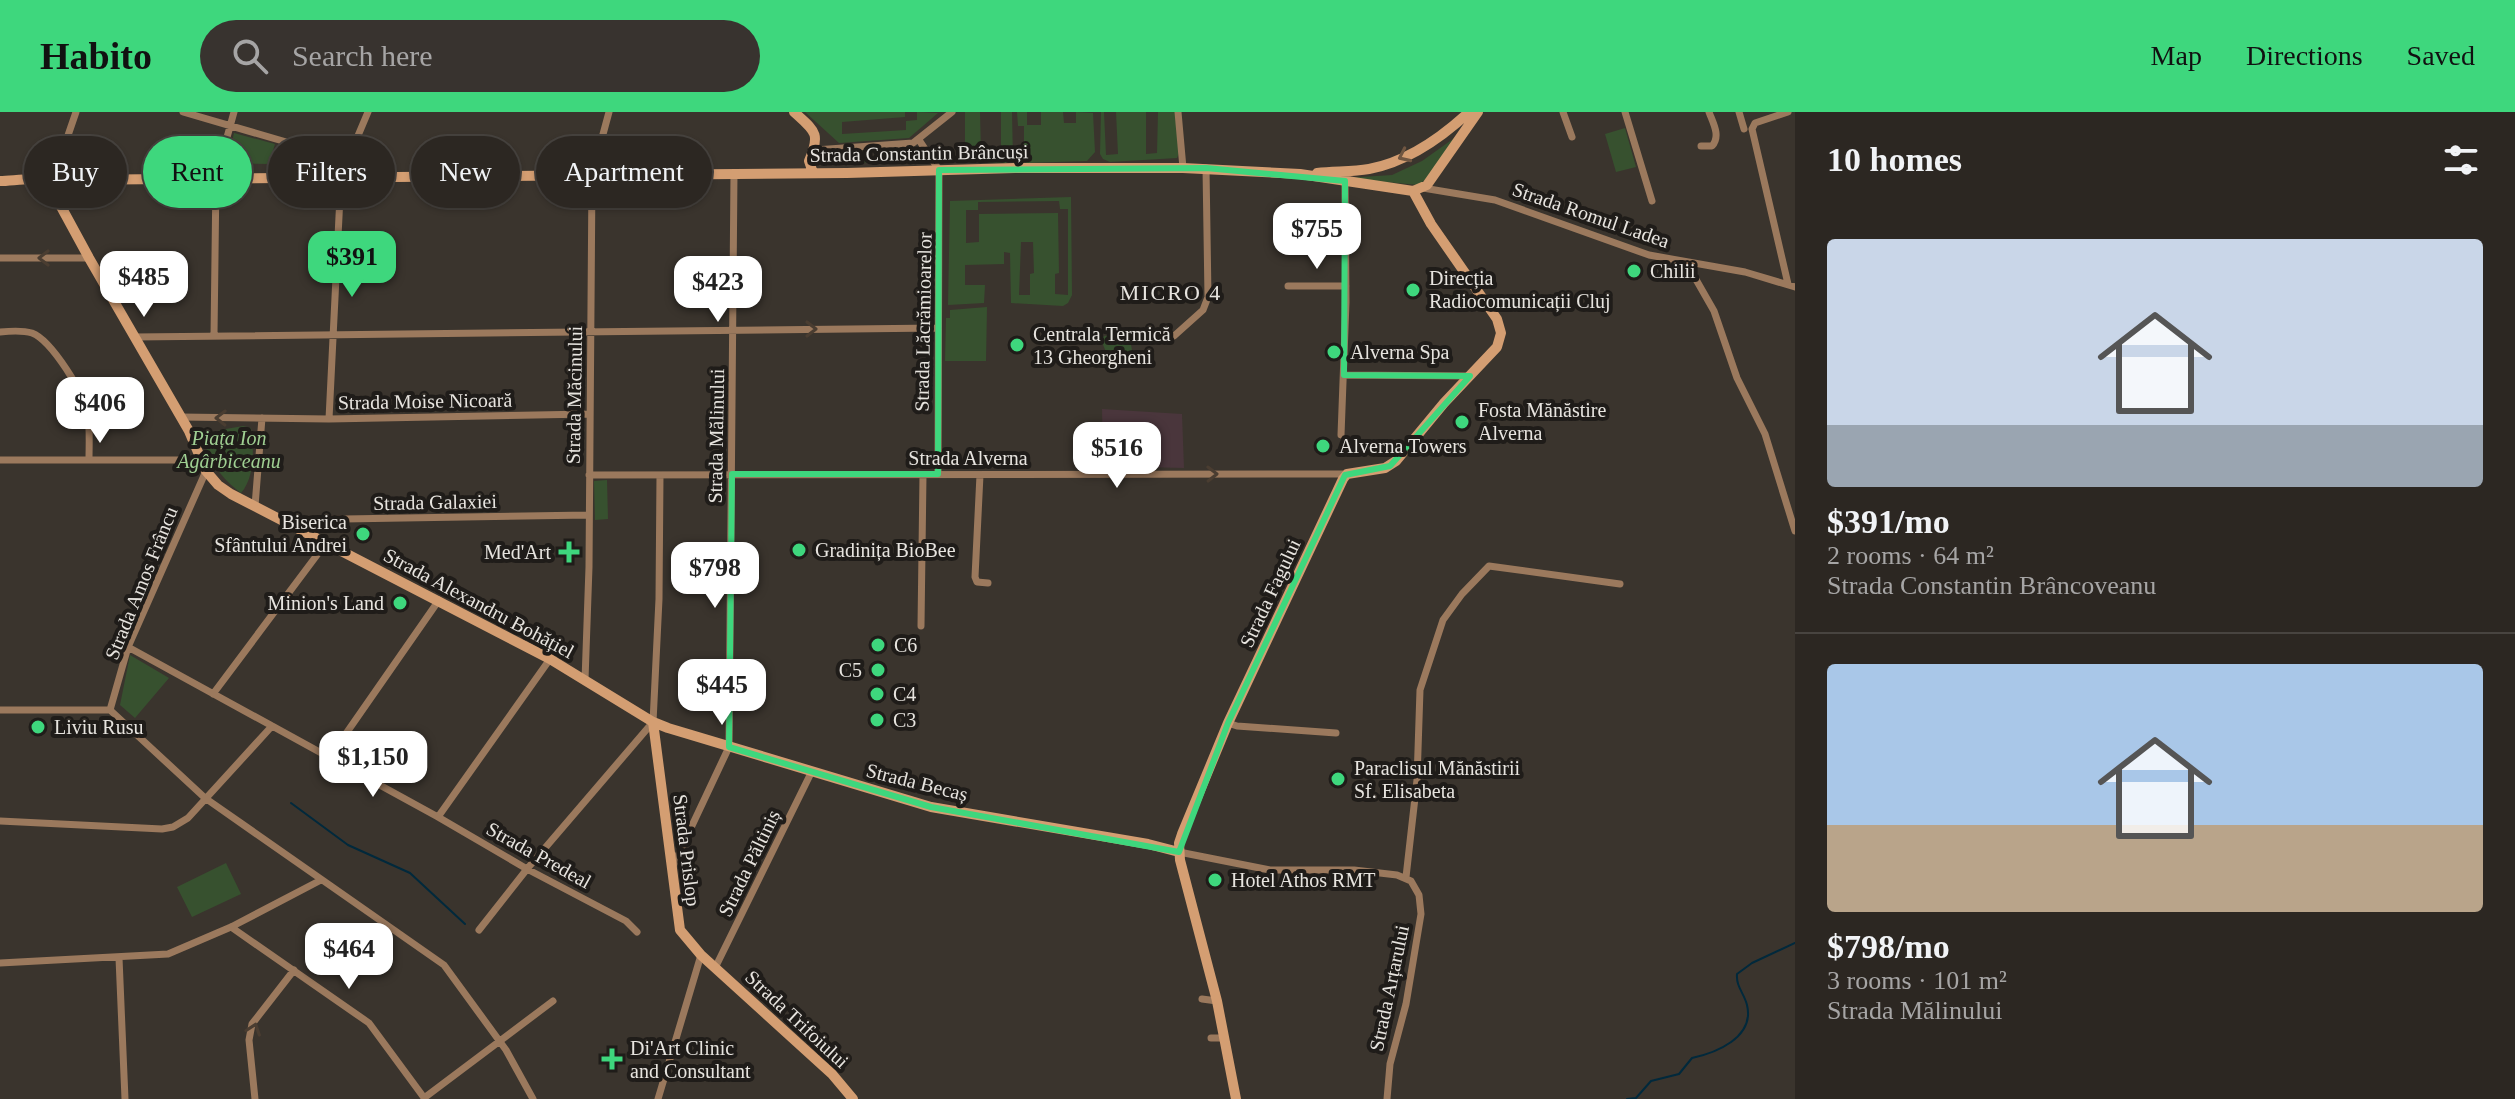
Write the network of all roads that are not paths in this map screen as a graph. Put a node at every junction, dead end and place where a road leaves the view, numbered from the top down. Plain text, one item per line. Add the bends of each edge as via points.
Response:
1 (76, 112) edge
2 (183, 112) edge
3 (234, 112) edge
4 (368, 112) edge
5 (609, 112) edge
6 (794, 112) edge
7 (952, 112) edge
8 (1178, 112) edge
9 (1469, 112) edge
10 (1478, 112) edge
11 (1563, 112) edge
12 (1625, 112) edge
13 (1709, 112) edge
14 (1739, 112) edge
15 (1788, 112) edge
16 (230, 127) junction
17 (1748, 129) junction
18 (68, 136) edge
19 (227, 136) edge
20 (358, 136) edge
21 (603, 136) edge
22 (1572, 137) dead end
23 (268, 138) edge
24 (919, 140) junction
25 (1701, 146) dead end
26 (815, 150) junction
27 (1183, 168) junction
28 (1206, 168) junction
29 (939, 170) junction
30 (712, 173) edge
31 (734, 173) junction
32 (795, 173) junction
33 (813, 173) junction
34 (1300, 174) junction
35 (536, 175) edge
36 (395, 176) edge
37 (0, 181) edge
38 (24, 181) edge
39 (1345, 181) junction
40 (1418, 190) junction
41 (1652, 201) dead end
42 (62, 208) edge
43 (216, 208) edge
44 (340, 208) edge
45 (592, 208) edge
46 (0, 258) edge
47 (89, 258) junction
48 (1686, 262) junction
49 (1288, 286) dead end
50 (1346, 286) junction
51 (1792, 286) edge
52 (938, 328) junction
53 (733, 329) junction
54 (590, 330) junction
55 (0, 332) edge
56 (335, 334) junction
57 (214, 336) junction
58 (1174, 336) dead end
59 (134, 337) junction
60 (1344, 375) junction
61 (1470, 376) junction
62 (589, 414) junction
63 (180, 417) junction
64 (262, 418) junction
65 (329, 419) junction
66 (1341, 435) dead end
67 (0, 460) edge
68 (89, 460) junction
69 (203, 466) junction
70 (732, 474) junction
71 (938, 474) junction
72 (1347, 474) junction
73 (589, 475) junction
74 (660, 475) junction
75 (923, 475) junction
76 (980, 475) junction
77 (255, 506) junction
78 (589, 515) junction
79 (281, 520) junction
80 (1795, 531) edge
81 (326, 543) junction
82 (988, 583) dead end
83 (1620, 584) dead end
84 (439, 600) junction
85 (921, 626) dead end
86 (128, 647) junction
87 (550, 659) junction
88 (585, 680) junction
89 (213, 694) junction
90 (0, 710) edge
91 (110, 710) junction
92 (653, 722) junction
93 (1228, 723) junction
94 (272, 726) junction
95 (1336, 733) dead end
96 (729, 747) junction
97 (329, 758) junction
98 (812, 771) junction
99 (205, 798) junction
100 (438, 817) junction
101 (0, 821) edge
102 (1179, 852) junction
103 (527, 869) junction
104 (670, 872) junction
105 (1406, 877) junction
106 (321, 880) junction
107 (231, 927) junction
108 (479, 930) dead end
109 (637, 932) dead end
110 (701, 955) junction
111 (119, 958) junction
112 (0, 963) edge
113 (715, 968) junction
114 (294, 970) junction
115 (1202, 999) dead end
116 (553, 1001) dead end
117 (1217, 1001) junction
118 (1211, 1038) dead end
119 (1225, 1038) junction
120 (500, 1041) junction
121 (125, 1099) edge
122 (255, 1099) edge
123 (424, 1099) edge
124 (533, 1099) edge
125 (658, 1099) edge
126 (853, 1099) edge
127 (1236, 1099) edge
128 (1387, 1099) edge

1 - 18 street
2 - 16 street
3 - 16 street
4 - 20 street
5 - 21 street, Strada Măcinului
6 - 26 main road via 815,134
7 - 24 street
8 - 27 street
9 -> 34 main road via 1427,144 1388,163
10 - 40 main road
11 - 22 street
12 - 41 street
13 - 25 street via 1716,142
14 - 17 street
15 - 17 street
16 - 19 street
16 - 23 street
17 - 51 street
24 - 26 street
24 - 29 street
26 - 32 main road
26 - 33 main road via 809,161
27 - 28 main road, Strada Constantin Brâncuși
27 - 29 main road, Strada Constantin Brâncuși
28 - 34 main road, Strada Constantin Brâncuși
28 - 58 street via 1208,297 1203,310
29 - 33 main road, Strada Constantin Brâncuși
29 - 52 street, Strada Lăcrămioarelor
30 - 31 main road, Strada Constantin Brâncuși
31 - 32 main road, Strada Constantin Brâncuși
31 - 53 street, Strada Mălinului
32 - 33 main road, Strada Constantin Brâncuși
34 - 39 main road, Strada Constantin Brâncuși
35 - 36 main road, Strada Constantin Brâncuși
37 - 38 main road, Strada Constantin Brâncuși
39 - 40 main road, Strada Constantin Brâncuși
39 - 50 street
40 - 48 street, Strada Romul Ladea via 1495,200 1620,246
40 - 61 main road via 1431,224 1500,327 1497,347
42 - 47 main road
43 - 57 street
44 - 56 street
45 - 54 street, Strada Măcinului
47 -> 46 street
47 - 59 main road
48 - 51 street, Strada Romul Ladea
48 - 80 street via 1714,311 1737,378 1765,434
49 - 50 street
50 - 60 street
53 -> 52 street
52 - 71 street, Strada Lăcrămioarelor
53 - 54 street
53 - 70 street, Strada Mălinului
54 - 56 street
54 - 62 street, Strada Măcinului
55 - 68 street via 24,331 43,340 74,382 88,415
56 - 57 street
56 - 65 street
57 - 59 street
59 - 63 main road
60 - 61 street
60 - 66 street
61 - 72 main road via 1390,466
62 - 65 street, Strada Moise Nicoară
62 - 73 street, Strada Măcinului
64 -> 63 street
63 - 69 main road
64 - 65 street, Strada Moise Nicoară
64 - 77 street
67 - 68 street
68 - 69 street
69 - 77 main road, Strada Alexandru Bohățiel via 218,485
69 - 86 street, Strada Amos Frâncu
70 - 74 street, Strada Alverna
70 - 75 street, Strada Alverna
70 - 96 street, Strada Mălinului
71 - 75 street, Strada Alverna
71 - 76 street, Strada Alverna
76 -> 72 street, Strada Alverna
72 - 93 main road, Strada Fagului
73 - 74 street, Strada Alverna
73 - 78 street, Strada Măcinului
74 - 92 street
75 - 85 street
76 - 82 street via 975,577
77 - 79 main road, Strada Alexandru Bohățiel
78 - 79 street, Strada Galaxiei
78 - 88 street, Strada Măcinului
79 - 81 main road, Strada Alexandru Bohățiel
81 - 84 main road, Strada Alexandru Bohățiel
81 - 89 street
83 - 105 street via 1489,566 1453,605 1436,636 1420,690
84 - 87 main road, Strada Alexandru Bohățiel
84 - 97 street
86 - 89 street, Strada Predeal
86 - 91 street, Strada Amos Frâncu
87 - 88 main road, Strada Alexandru Bohățiel
87 - 100 street
88 - 92 main road, Strada Alexandru Bohățiel
89 - 94 street, Strada Predeal
90 - 91 street
91 - 99 street
92 - 96 main road, Strada Becaș
92 - 103 street
92 - 104 main road, Strada Prislop
93 - 95 street
93 - 102 main road, Strada Fagului
94 - 97 street, Strada Predeal
94 - 99 street
96 - 98 main road, Strada Becaș
96 - 104 street
97 - 100 street, Strada Predeal
98 - 102 main road, Strada Becaș via 931,807
98 - 113 street, Strada Păltiniș
99 - 101 street via 180,824 162,829
99 - 106 street
100 - 103 street, Strada Predeal
102 - 105 street via 1270,870 1354,870
102 - 117 main road
103 - 108 street
103 - 109 street, Strada Predeal via 626,921
104 - 110 main road, Strada Prislop via 680,930
105 - 128 street, Strada Arțarului via 1419,895 1421,914
106 - 107 street
106 - 120 street via 439,961
107 - 111 street via 168,954
107 - 114 street
110 - 113 main road, Strada Prislop
110 - 125 street
111 - 112 street
111 - 121 street
113 - 126 main road, Strada Trifoiului
122 -> 114 street via 252,1024
114 - 123 street via 369,1023
115 - 117 street
116 - 120 street
117 - 119 main road
118 - 119 street
119 - 127 main road
120 - 123 street
120 - 124 street

